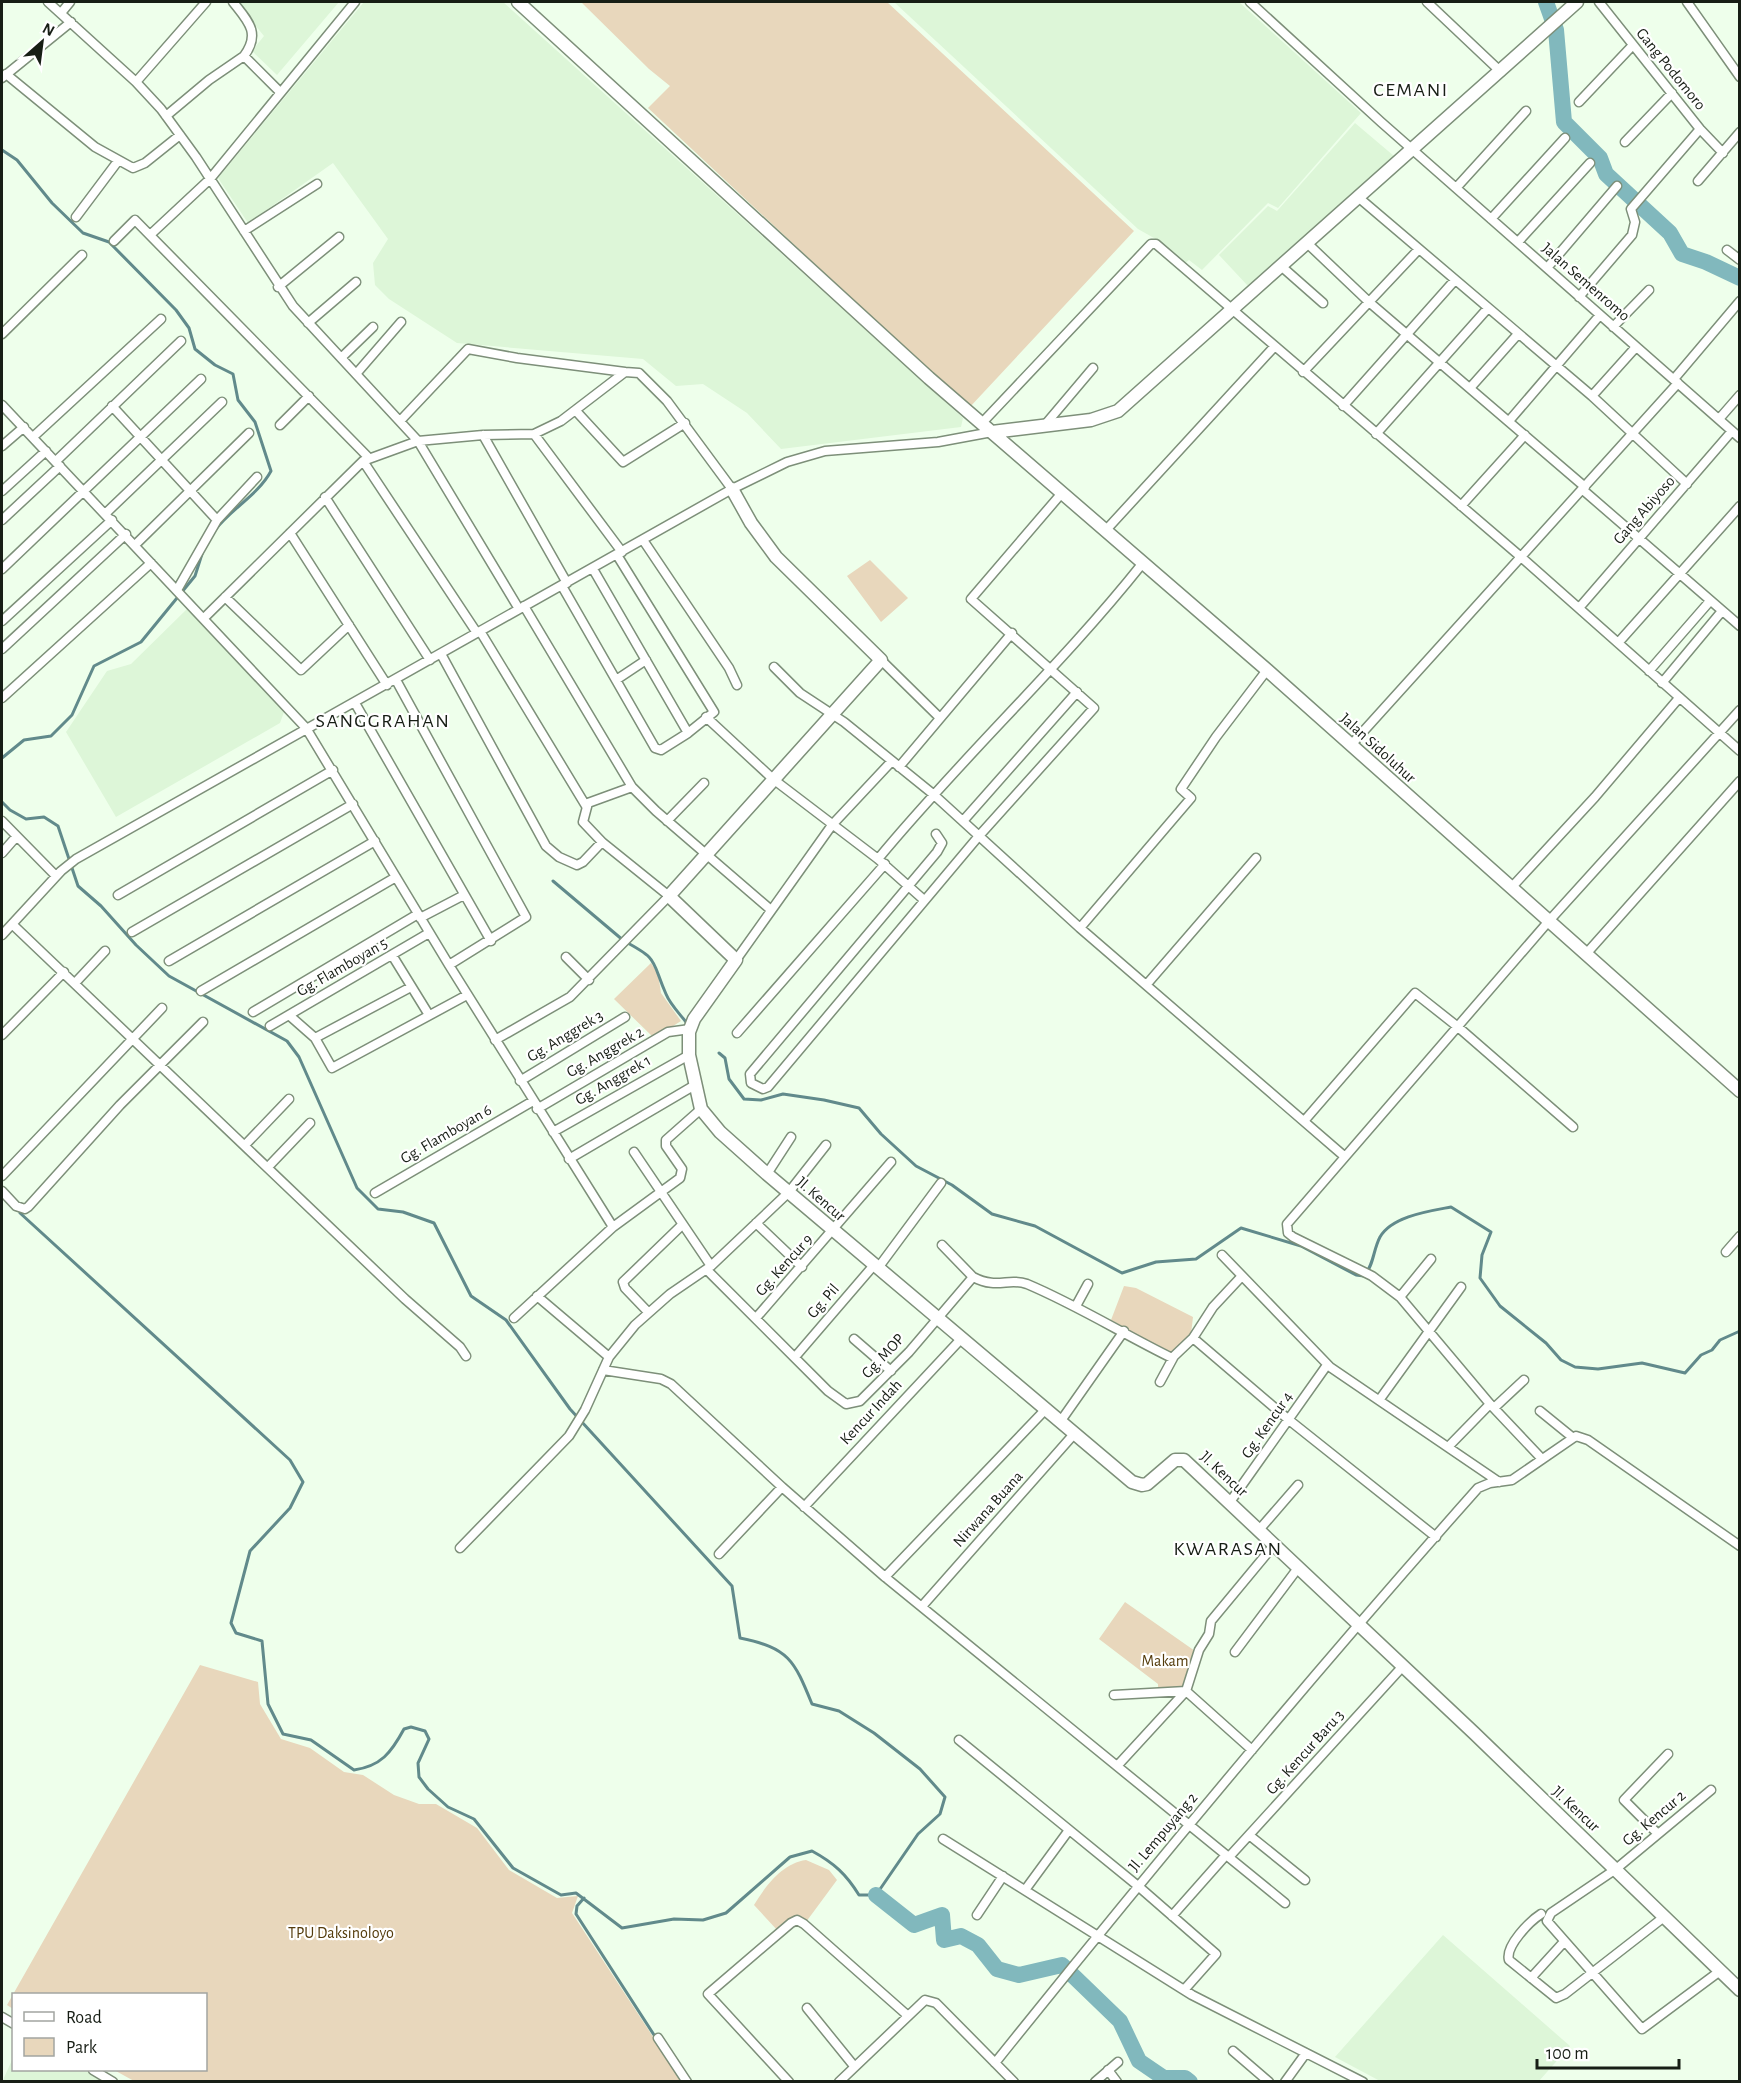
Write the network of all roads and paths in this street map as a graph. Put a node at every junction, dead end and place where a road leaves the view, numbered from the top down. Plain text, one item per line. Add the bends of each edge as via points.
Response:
1 (48, 2) edge
2 (70, 2) edge
3 (206, 2) edge
4 (233, 2) edge
5 (355, 2) edge
6 (518, 2) edge
7 (1250, 2) edge
8 (1427, 2) edge
9 (1577, 2) edge
10 (1599, 2) edge
11 (1687, 2) edge
12 (61, 13) junction
13 (70, 22) junction
14 (1633, 45) junction
15 (244, 56) junction
16 (1501, 72) junction
17 (4, 76) edge
18 (1740, 77) edge
19 (136, 82) junction
20 (280, 92) junction
21 (1672, 93) junction
22 (1579, 102) dead end
23 (1526, 111) dead end
24 (166, 116) junction
25 (1700, 129) junction
26 (1740, 132) edge
27 (180, 135) junction
28 (1565, 138) dead end
29 (1625, 142) dead end
30 (1413, 149) junction
31 (1723, 153) junction
32 (118, 161) junction
33 (1590, 163) dead end
34 (210, 179) junction
35 (1698, 181) dead end
36 (317, 184) dead end
37 (1617, 186) dead end
38 (1456, 188) junction
39 (1359, 197) junction
40 (76, 217) dead end
41 (1491, 219) junction
42 (244, 231) junction
43 (150, 235) junction
44 (339, 237) dead end
45 (114, 241) dead end
46 (1518, 242) junction
47 (1307, 243) junction
48 (1419, 249) junction
49 (1727, 250) dead end
50 (82, 255) dead end
51 (1740, 260) edge
52 (1281, 266) junction
53 (1547, 268) junction
54 (1455, 280) junction
55 (356, 282) dead end
56 (278, 287) junction
57 (1649, 290) dead end
58 (1580, 297) junction
59 (1740, 301) edge
60 (1369, 302) junction
61 (1323, 303) dead end
62 (1488, 308) junction
63 (1230, 309) junction
64 (1600, 315) junction
65 (161, 319) dead end
66 (401, 322) dead end
67 (308, 323) junction
68 (373, 327) dead end
69 (1613, 327) junction
70 (2, 334) edge
71 (1518, 334) junction
72 (1408, 335) junction
73 (181, 341) dead end
74 (1274, 347) junction
75 (1636, 347) junction
76 (341, 358) junction
77 (1440, 363) junction
78 (1555, 365) junction
79 (1093, 368) dead end
80 (625, 372) junction
81 (1303, 372) junction
82 (356, 374) junction
83 (201, 379) dead end
84 (1676, 381) junction
85 (1470, 388) junction
86 (1740, 394) edge
87 (309, 396) junction
88 (1592, 396) junction
89 (222, 402) dead end
90 (2, 405) edge
91 (112, 406) junction
92 (1343, 406) junction
93 (576, 411) junction
94 (1719, 419) junction
95 (400, 421) junction
96 (1509, 421) junction
97 (685, 423) junction
98 (981, 424) junction
99 (280, 425) dead end
100 (1044, 426) junction
101 (24, 427) junction
102 (992, 432) junction
103 (249, 433) dead end
104 (534, 434) junction
105 (1376, 434) junction
106 (1633, 434) junction
107 (1736, 434) edge
108 (483, 435) junction
109 (1525, 435) junction
110 (33, 437) junction
111 (141, 437) junction
112 (418, 441) junction
113 (2, 446) edge
114 (46, 451) junction
115 (161, 459) junction
116 (366, 459) junction
117 (58, 463) junction
118 (257, 477) dead end
119 (1688, 484) junction
120 (1584, 488) junction
121 (732, 489) junction
122 (2, 490) edge
123 (189, 490) junction
124 (85, 491) junction
125 (1061, 494) junction
126 (325, 497) junction
127 (1461, 506) junction
128 (1740, 506) edge
129 (109, 516) junction
130 (2, 520) edge
131 (217, 520) junction
132 (1106, 530) junction
133 (290, 533) junction
134 (126, 534) junction
135 (1639, 538) junction
136 (643, 540) junction
137 (135, 545) junction
138 (620, 553) junction
139 (1521, 557) junction
140 (151, 563) junction
141 (1143, 564) junction
142 (2, 569) edge
143 (593, 569) junction
144 (1680, 574) junction
145 (564, 584) junction
146 (178, 591) junction
147 (225, 597) junction
148 (1710, 601) junction
149 (521, 607) junction
150 (1579, 608) junction
151 (1722, 611) junction
152 (204, 618) junction
153 (2, 621) edge
154 (349, 625) junction
155 (1740, 626) edge
156 (479, 632) junction
157 (1012, 633) junction
158 (1618, 644) junction
159 (2, 649) edge
160 (441, 654) junction
161 (430, 660) junction
162 (646, 660) junction
163 (881, 660) junction
164 (774, 667) dead end
165 (1049, 669) junction
166 (1267, 670) junction
167 (1649, 671) junction
168 (396, 680) junction
169 (616, 680) junction
170 (1662, 683) junction
171 (387, 685) junction
172 (737, 685) dead end
173 (1077, 692) junction
174 (2, 698) edge
175 (1679, 698) junction
176 (355, 703) junction
177 (1740, 710) edge
178 (832, 714) junction
179 (706, 717) junction
180 (939, 717) junction
181 (306, 728) junction
182 (688, 733) junction
183 (1718, 733) junction
184 (1352, 745) junction
185 (1740, 752) edge
186 (891, 762) junction
187 (899, 767) junction
188 (333, 770) junction
189 (773, 779) junction
190 (1740, 781) edge
191 (704, 783) dead end
192 (632, 787) junction
193 (933, 794) junction
194 (353, 804) junction
195 (586, 806) junction
196 (2, 821) edge
197 (667, 821) junction
198 (963, 821) junction
199 (832, 825) junction
200 (936, 834) dead end
201 (16, 837) junction
202 (978, 837) junction
203 (375, 841) junction
204 (602, 842) junction
205 (2, 853) edge
206 (706, 855) junction
207 (1256, 858) dead end
208 (881, 862) junction
209 (59, 873) junction
210 (396, 877) junction
211 (908, 885) junction
212 (1511, 888) junction
213 (118, 895) dead end
214 (464, 895) junction
215 (669, 896) junction
216 (924, 900) junction
217 (771, 910) junction
218 (419, 916) junction
219 (1548, 922) junction
220 (12, 924) junction
221 (1080, 928) junction
222 (132, 932) dead end
223 (429, 933) junction
224 (2, 935) edge
225 (491, 940) junction
226 (105, 951) dead end
227 (1586, 954) junction
228 (392, 955) junction
229 (567, 957) dead end
230 (736, 960) junction
231 (169, 961) dead end
232 (449, 965) junction
233 (64, 972) junction
234 (589, 980) junction
235 (75, 983) junction
236 (1147, 984) junction
237 (411, 987) junction
238 (201, 991) dead end
239 (467, 995) junction
240 (162, 1008) dead end
241 (253, 1012) dead end
242 (429, 1015) junction
243 (290, 1016) junction
244 (625, 1017) dead end
245 (203, 1022) dead end
246 (270, 1026) dead end
247 (1458, 1027) junction
248 (690, 1029) junction
249 (737, 1033) dead end
250 (2, 1035) edge
251 (315, 1038) junction
252 (132, 1040) junction
253 (495, 1041) junction
254 (689, 1054) junction
255 (160, 1066) junction
256 (520, 1081) junction
257 (695, 1085) junction
258 (1740, 1091) edge
259 (289, 1099) dead end
260 (535, 1105) junction
261 (701, 1109) junction
262 (1305, 1120) junction
263 (310, 1123) dead end
264 (1573, 1127) dead end
265 (553, 1132) junction
266 (791, 1137) dead end
267 (245, 1145) junction
268 (826, 1145) dead end
269 (634, 1152) dead end
270 (1344, 1156) junction
271 (569, 1159) junction
272 (891, 1162) dead end
273 (268, 1167) junction
274 (767, 1174) junction
275 (2, 1176) edge
276 (941, 1183) dead end
277 (2, 1191) edge
278 (659, 1192) junction
279 (789, 1192) junction
280 (375, 1193) dead end
281 (756, 1223) junction
282 (682, 1226) junction
283 (613, 1227) junction
284 (834, 1231) junction
285 (1740, 1236) edge
286 (942, 1245) dead end
287 (1726, 1252) dead end
288 (1222, 1255) dead end
289 (1431, 1259) dead end
290 (802, 1267) junction
291 (876, 1267) junction
292 (709, 1268) junction
293 (973, 1276) junction
294 (1241, 1277) junction
295 (1088, 1284) dead end
296 (1461, 1287) dead end
297 (537, 1296) junction
298 (1400, 1297) junction
299 (1076, 1306) junction
300 (648, 1312) junction
301 (514, 1318) dead end
302 (756, 1318) junction
303 (936, 1318) junction
304 (1428, 1330) junction
305 (1124, 1331) junction
306 (1193, 1338) junction
307 (854, 1339) dead end
308 (961, 1339) junction
309 (466, 1356) dead end
310 (609, 1357) junction
311 (795, 1357) junction
312 (1173, 1358) junction
313 (1327, 1365) junction
314 (603, 1370) junction
315 (891, 1371) junction
316 (1524, 1380) dead end
317 (1160, 1382) dead end
318 (1380, 1399) junction
319 (1492, 1406) junction
320 (1045, 1410) junction
321 (1540, 1410) dead end
322 (1289, 1420) junction
323 (1060, 1422) junction
324 (1074, 1434) junction
325 (1572, 1437) junction
326 (1448, 1447) junction
327 (1542, 1459) junction
328 (1499, 1482) junction
329 (1298, 1485) dead end
330 (782, 1487) junction
331 (1230, 1502) junction
332 (804, 1507) junction
333 (1259, 1530) junction
334 (1436, 1537) junction
335 (1274, 1545) junction
336 (1740, 1546) edge
337 (460, 1548) dead end
338 (718, 1554) dead end
339 (1298, 1568) junction
340 (885, 1577) junction
341 (924, 1604) dead end
342 (1358, 1625) junction
343 (1235, 1652) dead end
344 (1403, 1666) junction
345 (1186, 1691) junction
346 (1114, 1695) dead end
347 (960, 1740) dead end
348 (1252, 1750) junction
349 (1668, 1754) dead end
350 (1118, 1765) junction
351 (1711, 1790) dead end
352 (1188, 1825) junction
353 (1069, 1830) junction
354 (1658, 1834) junction
355 (1249, 1835) junction
356 (943, 1839) dead end
357 (1228, 1856) junction
358 (1616, 1869) junction
359 (1003, 1876) junction
360 (1305, 1880) dead end
361 (1138, 1886) junction
362 (1025, 1890) junction
363 (1284, 1903) dead end
364 (1541, 1914) dead end
365 (977, 1915) dead end
366 (1172, 1916) junction
367 (1664, 1917) junction
368 (1098, 1936) junction
369 (1562, 1944) dead end
370 (1720, 1971) junction
371 (1591, 1972) junction
372 (1531, 1978) junction
373 (1184, 1990) junction
374 (1740, 1990) edge
375 (807, 2008) dead end
376 (907, 2015) junction
377 (658, 2038) dead end
378 (1233, 2051) dead end
379 (1306, 2053) junction
380 (995, 2062) junction
381 (1118, 2062) dead end
382 (854, 2066) junction
383 (1108, 2070) junction
384 (95, 2071) edge
385 (113, 2082) edge
386 (687, 2082) edge
387 (789, 2082) edge
388 (839, 2082) edge
389 (1014, 2082) edge
390 (1095, 2082) edge
391 (1117, 2082) edge
392 (1269, 2082) edge
393 (1285, 2082) edge
394 (1364, 2082) edge

1 - 12 street
2 - 12 street
3 - 19 street
4 - 15 street via 253,33 252,46
5 - 20 street
6 - 98 street, Jalan Sidoluhur
7 - 30 street, Jalan Semenromo
8 - 16 street
9 - 16 street
10 - 14 street, Gang Podomoro
11 - 18 street
12 - 13 street
13 - 17 street
13 - 19 street
14 - 21 street, Gang Podomoro
14 - 22 street
15 - 20 street
15 - 24 street
16 - 30 street
17 - 32 street via 78,135
19 - 24 street
20 - 34 street
21 - 25 street, Gang Podomoro
21 - 29 street
23 - 38 street
24 - 27 street
25 - 31 street, Gang Podomoro
25 - 58 street via 1631,209 1635,222 1632,235
26 - 31 street
27 - 32 street via 138,167
27 - 34 street
28 - 41 street
30 - 38 street, Jalan Semenromo
30 - 39 street
31 - 35 street
32 - 40 street
33 - 46 street
34 - 42 street
34 - 43 street
36 - 42 street
37 - 53 street
38 - 41 street, Jalan Semenromo
39 - 47 street
39 - 48 street
41 - 46 street, Jalan Semenromo
42 - 56 street
43 - 45 street via 134,219
43 - 87 street
44 - 56 street
46 - 53 street, Jalan Semenromo
47 - 52 street
47 - 60 street
48 - 54 street
48 - 60 street
49 - 51 street
50 - 70 street
52 - 61 street
52 - 63 street
53 - 58 street, Jalan Semenromo
54 - 62 street
54 - 72 street
55 - 67 street
56 - 67 street
57 - 69 street
58 - 64 street, Jalan Semenromo
59 - 84 street
60 - 72 street
60 - 81 street
62 - 71 street
62 - 77 street
63 - 74 street
63 - 98 street via 1154,243
63 - 100 street via 1118,411 1090,420
64 - 69 street, Jalan Semenromo
64 - 78 street
65 - 110 street
66 - 82 street
67 - 76 street
68 - 76 street
69 - 75 street, Jalan Semenromo
71 - 78 street
71 - 85 street
72 - 77 street
72 - 92 street
73 - 91 street
74 - 81 street
74 - 132 street
75 - 84 street, Jalan Semenromo
75 - 88 street
76 - 82 street
77 - 85 street
77 - 105 street
78 - 88 street
78 - 96 street
79 - 100 street
80 - 93 street
80 - 95 street via 468,349
80 - 97 street via 639,373
81 - 92 street
82 - 95 street
83 - 111 street
84 - 94 street, Jalan Semenromo
84 - 106 street
85 - 96 street
86 - 94 street
87 - 99 street
87 - 116 street
88 - 106 street
89 - 115 street
90 - 101 street
91 - 111 street
91 - 117 street
92 - 105 street
93 - 97 street via 623,462
93 - 104 street
94 - 107 street, Jalan Semenromo
95 - 112 street
96 - 109 street
97 - 121 street
98 - 102 street, Jalan Sidoluhur
100 - 102 street
101 - 110 street
101 - 113 street
102 - 121 street via 927,443 825,451 787,462
102 - 125 street, Jalan Sidoluhur
103 - 123 street
104 - 108 street
104 - 138 street
105 - 127 street
106 - 119 street
106 - 120 street
107 - 119 street, Gang Abiyoso
108 - 112 street
108 - 145 street
109 - 120 street
109 - 127 street
110 - 114 street
111 - 115 street
111 - 124 street
112 - 116 street
112 - 149 street
114 - 117 street
114 - 122 street
115 - 123 street
115 - 129 street
116 - 126 street
116 - 156 street
117 - 124 street
117 - 130 street
118 - 131 street
119 - 135 street, Gang Abiyoso
120 - 135 street
120 - 139 street
121 - 136 street
121 - 163 street via 776,557
123 - 131 street
123 - 137 street
124 - 129 street
124 - 142 street
125 - 132 street, Jalan Sidoluhur
125 - 157 street via 971,597
126 - 133 street
126 - 161 street
127 - 139 street
128 - 144 street
129 - 134 street
129 - 153 street
131 - 146 street
132 - 141 street, Jalan Sidoluhur
133 - 147 street
133 - 154 street
134 - 137 street
134 - 159 street
135 - 144 street
135 - 150 street, Gang Abiyoso
136 - 138 street
136 - 172 street via 733,673
137 - 140 street
138 - 143 street
138 - 179 street via 714,712
139 - 150 street
139 - 184 street
140 - 146 street
140 - 174 street
141 - 165 street
141 - 166 street, Jalan Sidoluhur
143 - 145 street
143 - 162 street
144 - 148 street
144 - 158 street
145 - 149 street
145 - 169 street
146 - 152 street
147 - 152 street
147 - 154 street via 301,670
148 - 151 street
148 - 167 street
149 - 156 street
149 - 192 street
150 - 158 street
151 - 155 street
151 - 170 street
152 - 181 street
154 - 171 street
156 - 160 street
156 - 195 street
157 - 165 street
157 - 180 street
158 - 167 street
160 - 161 street
160 - 204 street via 546,846 577,864
161 - 168 street
162 - 169 street
162 - 182 street
163 - 178 street
163 - 180 street
164 - 178 street via 801,693
165 - 173 street
165 - 193 street
166 - 184 street, Jalan Sidoluhur
166 - 221 street via 1181,789 1191,798
167 - 170 street
168 - 171 street
168 - 225 street via 525,916 524,921
169 - 182 street via 655,748 663,749
170 - 175 street
171 - 176 street
173 - 198 street
173 - 202 street via 1094,708
175 - 183 street
175 - 212 street
176 - 181 street
176 - 214 street
177 - 183 street
178 - 186 street
178 - 189 street
179 - 182 street
179 - 189 street
180 - 187 street
181 - 188 street
181 - 209 street
183 - 185 street
183 - 219 street
184 - 212 street, Jalan Sidoluhur
186 - 187 street
186 - 199 street
187 - 193 street
188 - 194 street
188 - 213 street
189 - 199 street
189 - 206 street
190 - 227 street
191 - 197 street
192 - 195 street
192 - 197 street
193 - 198 street
193 - 208 street
194 - 203 street
194 - 222 street
195 - 204 street via 583,822
196 - 201 street
197 - 206 street
198 - 202 street
199 - 208 street
199 - 217 street
200 - 211 street via 942,843 940,847
201 - 205 street
201 - 209 street
202 - 216 street
202 - 221 street
203 - 210 street
203 - 231 street
204 - 215 street
206 - 215 street
206 - 217 street
207 - 236 street
208 - 211 street
208 - 249 street
209 - 220 street
210 - 218 street
210 - 238 street
211 - 216 street
211 - 216 street via 750,1074 751,1083 763,1089 768,1087
212 - 219 street, Jalan Sidoluhur
214 - 218 street
214 - 225 street
215 - 230 street
215 - 234 street
217 - 230 street
218 - 223 street
218 - 241 street
219 - 227 street, Jalan Sidoluhur
219 - 247 street
220 - 224 street
220 - 233 street
221 - 236 street
223 - 228 street, Gg. Flamboyan 5
223 - 232 street
225 - 232 street
226 - 235 street
227 - 258 street, Jalan Sidoluhur
228 - 237 street
228 - 243 street, Gg. Flamboyan 5
229 - 234 street
230 - 248 street, Jl. Kencur
232 - 239 street
233 - 235 street
233 - 250 street
234 - 253 street via 562,1002
235 - 252 street
236 - 262 street
237 - 242 street
237 - 251 street
239 - 242 street
239 - 253 street
240 - 252 street
242 - 251 street via 332,1068
243 - 246 street, Gg. Flamboyan 5
243 - 251 street
244 - 256 street, Gg. Anggrek 3
245 - 255 street
247 - 262 street via 1415,993
247 - 264 street
247 - 270 street
248 - 254 street, Jl. Kencur
248 - 260 street, Gg. Anggrek 2 via 668,1032
252 - 255 street
252 - 275 street
253 - 256 street
254 - 257 street, Jl. Kencur
254 - 265 street, Gg. Anggrek 1
255 - 267 street
255 - 277 street via 28,1207 15,1206
256 - 260 street
257 - 261 street, Jl. Kencur
257 - 271 street
259 - 267 street
260 - 265 street
260 - 280 street, Gg. Flamboyan 6
261 - 274 street, Jl. Kencur via 720,1132
261 - 278 street via 666,1140 683,1173
262 - 270 street
263 - 273 street
265 - 271 street
266 - 274 street
267 - 273 street
268 - 279 street
269 - 278 street
270 - 298 street via 1286,1228 1293,1237 1372,1276
271 - 283 street
272 - 284 street, Gg. Kencur 9
273 - 309 street
274 - 279 street, Jl. Kencur
276 - 291 street, Gg. Pil
278 - 282 street
278 - 283 street
279 - 281 street
279 - 284 street, Jl. Kencur
281 - 290 street
281 - 292 street
282 - 292 street
282 - 300 street via 623,1282
283 - 297 street
284 - 290 street, Gg. Kencur 9
284 - 291 street, Jl. Kencur
285 - 287 street
286 - 293 street
288 - 294 street
289 - 298 street
290 - 302 street, Gg. Kencur 9
291 - 303 street, Jl. Kencur
291 - 311 street, Gg. Pil
292 - 300 street
292 - 302 street
293 - 299 street via 996,1284 1020,1282
293 - 303 street, Gg. MOP
294 - 306 street via 1213,1307
294 - 313 street
295 - 299 street
296 - 304 street
297 - 301 street
297 - 310 street
298 - 304 street
299 - 305 street
300 - 310 street
302 - 311 street
303 - 308 street, Jl. Kencur
303 - 315 street, Gg. MOP
304 - 318 street
304 - 319 street
305 - 312 street
305 - 323 street
306 - 312 street
306 - 322 street
307 - 315 street
308 - 320 street, Jl. Kencur
308 - 332 street, Kencur Indah
310 - 314 street
311 - 315 street, Gg. MOP via 846,1404 860,1401
312 - 317 street
313 - 318 street
313 - 322 street, Gg. Kencur 4
314 - 330 street via 661,1379 670,1384
314 - 337 street via 585,1410 562,1444
316 - 319 street
318 - 326 street
319 - 326 street
319 - 327 street
320 - 323 street, Jl. Kencur
320 - 340 street
321 - 325 street
322 - 331 street, Gg. Kencur 4
322 - 334 street
323 - 324 street, Jl. Kencur
324 - 331 street, Jl. Kencur via 1139,1485 1148,1484 1182,1458
324 - 341 street, Nirwana Buana
325 - 327 street, Jl. Lempuyang 2
325 - 336 street via 1588,1440
326 - 328 street
327 - 328 street, Jl. Lempuyang 2 via 1512,1480
328 - 334 street, Jl. Lempuyang 2 via 1478,1488
329 - 333 street
330 - 332 street
330 - 338 street
331 - 333 street, Jl. Kencur
332 - 340 street
333 - 335 street, Jl. Kencur
334 - 342 street, Jl. Lempuyang 2
335 - 339 street, Jl. Kencur
335 - 345 street via 1211,1621
339 - 342 street, Jl. Kencur
339 - 343 street
340 - 350 street
342 - 344 street, Jl. Kencur
342 - 348 street, Jl. Lempuyang 2
344 - 355 street, Gg. Kencur Baru 3
344 - 358 street, Jl. Kencur
345 - 346 street
345 - 348 street
345 - 350 street
347 - 353 street
348 - 352 street, Jl. Lempuyang 2
349 - 354 street via 1624,1800
350 - 352 street
351 - 354 street, Gg. Kencur 2
352 - 357 street
352 - 361 street, Jl. Lempuyang 2
353 - 361 street
353 - 362 street
354 - 358 street, Gg. Kencur 2
355 - 357 street, Gg. Kencur Baru 3
355 - 360 street
356 - 359 street
357 - 363 street
357 - 366 street, Gg. Kencur Baru 3
358 - 367 street, Jl. Kencur
358 - 371 street, Gg. Kencur 2 via 1547,1919
359 - 362 street
359 - 365 street
361 - 366 street
361 - 368 street, Jl. Lempuyang 2
362 - 368 street
364 - 372 street via 1508,1951 1509,1960
366 - 373 street via 1216,1954
367 - 370 street, Jl. Kencur
367 - 371 street
368 - 373 street
368 - 380 street, Jl. Lempuyang 2
369 - 372 street
370 - 371 street via 1642,2029
370 - 374 street, Jl. Kencur
371 - 372 street via 1556,1998
373 - 379 street
375 - 382 street
376 - 380 street via 922,2001 936,2003
376 - 382 street
376 - 387 street via 804,1924 797,1920 791,1923 708,1994
377 - 386 street
378 - 392 street
379 - 393 street
379 - 394 street
380 - 389 street
381 - 383 street
382 - 388 street
383 - 390 street
383 - 391 street
384 - 385 street

